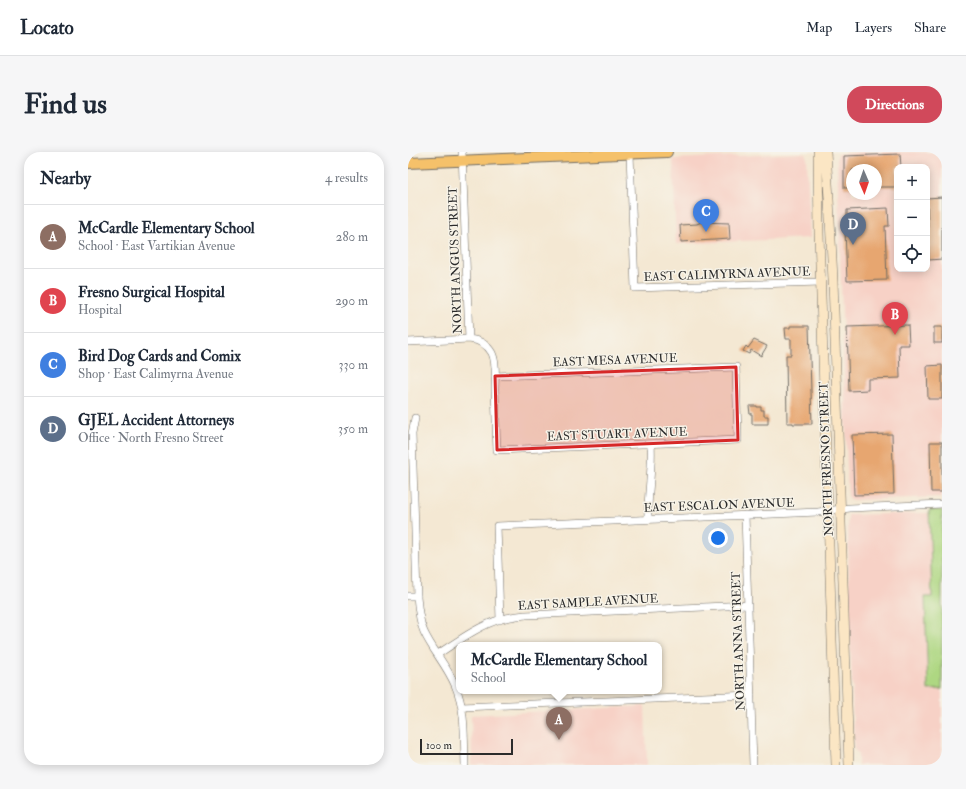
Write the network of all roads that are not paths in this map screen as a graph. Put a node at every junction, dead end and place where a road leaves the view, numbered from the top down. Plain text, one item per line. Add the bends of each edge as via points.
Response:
1 (667, 152) edge
2 (818, 152) edge
3 (826, 152) edge
4 (630, 153) edge
5 (462, 156) edge
6 (408, 163) edge
7 (820, 282) junction
8 (469, 340) junction
9 (408, 342) edge
10 (834, 348) junction
11 (495, 376) junction
12 (415, 418) dead end
13 (738, 440) joint
14 (651, 444) junction
15 (497, 450) joint
16 (942, 504) edge
17 (840, 509) junction
18 (828, 511) junction
19 (745, 515) junction
20 (411, 518) edge
21 (648, 519) junction
22 (408, 596) edge
23 (417, 596) junction
24 (748, 605) junction
25 (500, 620) junction
26 (456, 642) edge
27 (456, 642) edge
28 (438, 654) junction
29 (456, 687) edge
30 (834, 689) junction
31 (458, 694) edge
32 (751, 695) junction
33 (462, 707) junction
34 (849, 763) edge
35 (465, 765) edge
36 (753, 765) edge
37 (836, 765) edge

1 - 4 main road
2 - 7 main road, NORTH FRESNO STREET
3 - 10 main road, NORTH FRESNO STREET
4 - 5 main road
4 - 7 street, EAST CALIMYRNA AVENUE via 634,288
5 - 6 main road
5 - 8 street, NORTH ANGUS STREET
7 - 10 main road via 826,285 829,341
7 - 18 main road, NORTH FRESNO STREET
8 - 9 street
8 - 11 street, NORTH ANGUS STREET via 483,343 491,352
10 - 17 main road, NORTH FRESNO STREET
11 - 13 street, EAST MESA AVENUE via 736,367
11 - 15 street, NORTH ANGUS STREET
12 - 20 street via 412,434
13 - 14 street, EAST STUART AVENUE
14 - 15 street, EAST STUART AVENUE
14 - 21 street
16 - 17 street, EAST ESCALON AVENUE
17 - 18 street, EAST ESCALON AVENUE
17 - 34 main road, NORTH FRESNO STREET
18 - 19 street, EAST ESCALON AVENUE
18 - 30 main road, NORTH FRESNO STREET
19 - 21 street, EAST ESCALON AVENUE
19 - 24 street, NORTH ANNA STREET
20 - 23 street
21 - 25 street, EAST ESCALON AVENUE via 497,526
22 - 23 street
23 - 28 street via 424,630
24 - 25 street, EAST SAMPLE AVENUE via 526,615
24 - 32 street, NORTH ANNA STREET
25 - 26 street, EAST SAMPLE AVENUE
27 - 28 street, EAST SAMPLE AVENUE
28 - 29 street
30 - 34 main road via 838,696 841,749
30 - 37 main road, NORTH FRESNO STREET
31 - 33 street
32 - 33 street
32 - 36 street, NORTH ANNA STREET
33 - 35 street

